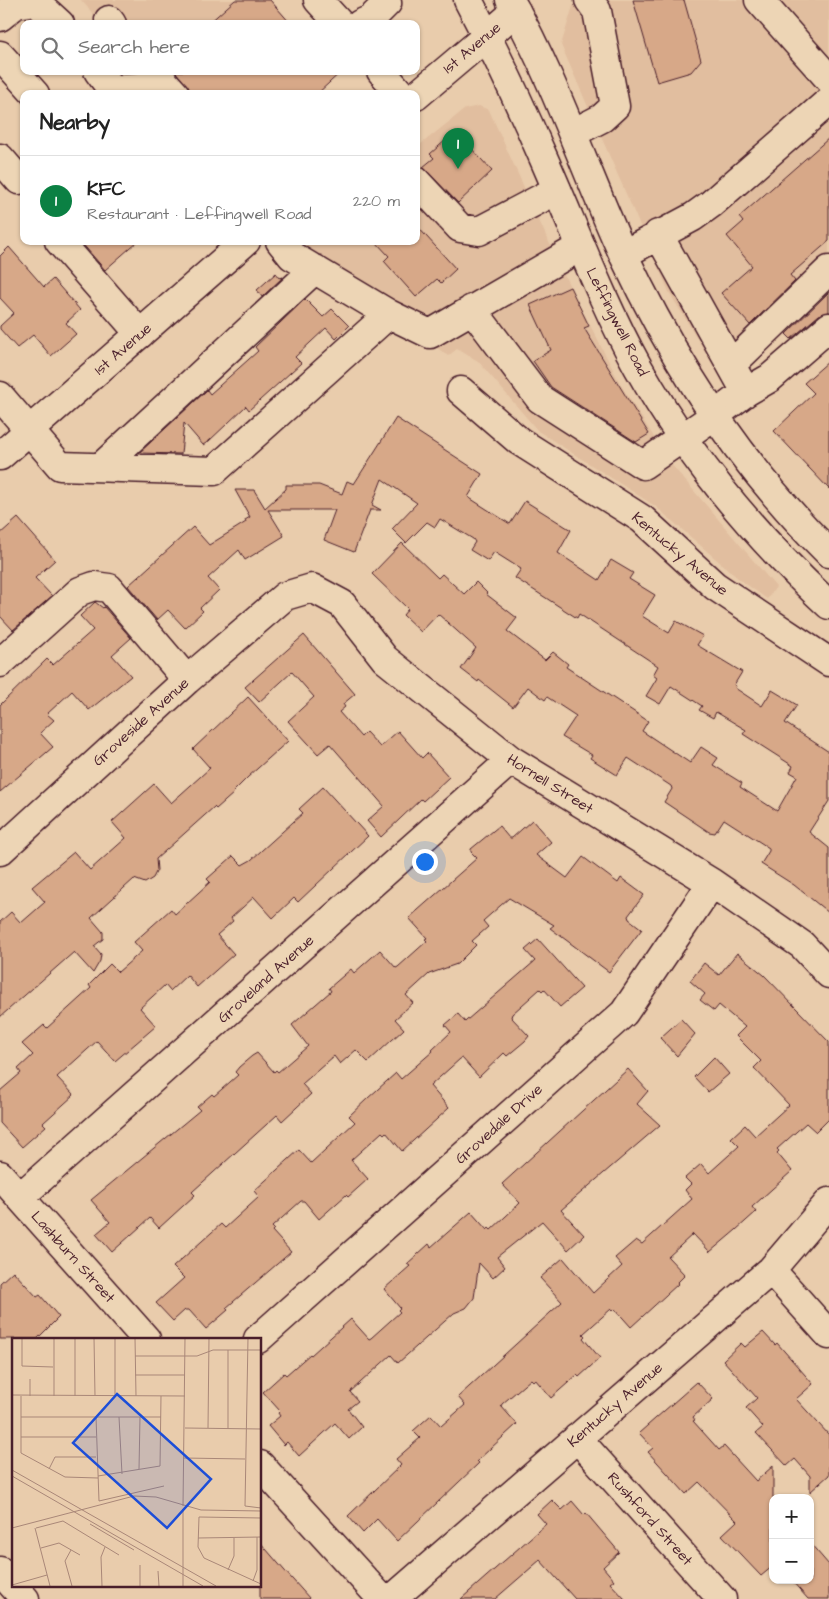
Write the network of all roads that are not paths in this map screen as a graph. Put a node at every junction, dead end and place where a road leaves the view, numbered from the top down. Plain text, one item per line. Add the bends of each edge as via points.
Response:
1 (318, 0) edge
2 (386, 0) edge
3 (468, 0) edge
4 (589, 0) edge
5 (758, 0) edge
6 (518, 4) edge
7 (0, 17) edge
8 (56, 20) edge
9 (336, 20) edge
10 (369, 20) edge
11 (486, 36) junction
12 (0, 55) edge
13 (101, 75) edge
14 (157, 75) edge
15 (384, 75) edge
16 (829, 79) edge
17 (32, 90) edge
18 (112, 90) edge
19 (122, 90) edge
20 (144, 90) edge
21 (171, 90) edge
22 (397, 90) edge
23 (420, 93) edge
24 (829, 101) edge
25 (573, 133) junction
26 (0, 158) edge
27 (20, 181) edge
28 (420, 185) edge
29 (557, 190) junction
30 (658, 234) junction
31 (62, 245) edge
32 (241, 245) edge
33 (283, 245) edge
34 (580, 246) junction
35 (624, 254) junction
36 (316, 269) junction
37 (829, 270) edge
38 (472, 309) junction
39 (389, 314) junction
40 (829, 327) edge
41 (140, 334) junction
42 (731, 364) junction
43 (461, 391) dead end
44 (746, 392) junction
45 (0, 396) edge
46 (714, 416) junction
47 (30, 430) junction
48 (682, 437) junction
49 (0, 456) edge
50 (101, 467) junction
51 (829, 553) edge
52 (286, 596) joint
53 (829, 605) edge
54 (829, 662) edge
55 (0, 663) edge
56 (188, 680) junction
57 (511, 760) junction
58 (0, 851) edge
59 (712, 884) junction
60 (829, 974) edge
61 (0, 1175) edge
62 (20, 1198) junction
63 (829, 1202) edge
64 (771, 1270) junction
65 (829, 1335) edge
66 (145, 1338) edge
67 (259, 1338) edge
68 (577, 1438) junction
69 (261, 1466) edge
70 (0, 1571) edge
71 (12, 1584) edge
72 (13, 1586) edge
73 (25, 1599) edge
74 (382, 1599) edge
75 (392, 1599) edge
76 (722, 1599) edge

1 - 9 street
2 - 10 street via 387,3
3 - 11 street, Leffingwell Road
4 - 25 street via 596,11 615,106 602,118
5 - 16 street
6 - 11 street, 1st Avenue
6 - 25 street
7 - 8 street via 16,4 35,1
11 - 23 street, 1st Avenue
11 - 29 street, Leffingwell Road
12 - 17 street
13 - 18 street
14 - 21 street
15 - 22 street
19 - 20 street via 141,87
24 - 30 street via 711,204
25 - 35 street
26 - 27 street
28 - 29 street via 460,228 479,231
29 - 34 street, Leffingwell Road
30 - 35 street
30 - 42 street
31 - 41 street
32 - 41 street, 1st Avenue
33 - 36 street via 292,256
34 - 38 street
34 - 48 street, Leffingwell Road via 638,368
35 - 46 street via 680,363
36 - 39 street
36 - 50 street
37 - 42 street
38 - 39 street via 430,334
38 - 48 street via 540,400 643,465
39 - 50 street via 214,471
40 - 44 street via 770,378
41 - 47 street, 1st Avenue
42 - 44 street
43 - 54 street, Kentucky Avenue via 519,441 642,519 715,586
44 - 46 street
45 - 47 street
46 - 48 street
46 - 51 street via 759,477
47 - 49 street, 1st Avenue
47 - 50 street via 60,466
48 - 53 street, Leffingwell Road via 756,531
52 - 56 street, Groveside Avenue
52 - 57 street, Hornell Street via 312,588 342,604 385,659
55 - 56 street via 80,591 94,586 109,588
56 - 58 street, Groveside Avenue
57 - 59 street, Hornell Street
57 - 62 street, Groveland Avenue
59 - 60 street, Hornell Street via 802,945
59 - 67 street, Grovedale Drive via 624,1014
61 - 62 street, Lashburn Street
62 - 66 street, Lashburn Street
63 - 64 street, Kentucky Avenue
64 - 65 street
64 - 68 street, Kentucky Avenue
68 - 75 street, Kentucky Avenue
68 - 76 street, Rushford Street
69 - 74 street
70 - 71 street
72 - 73 street

